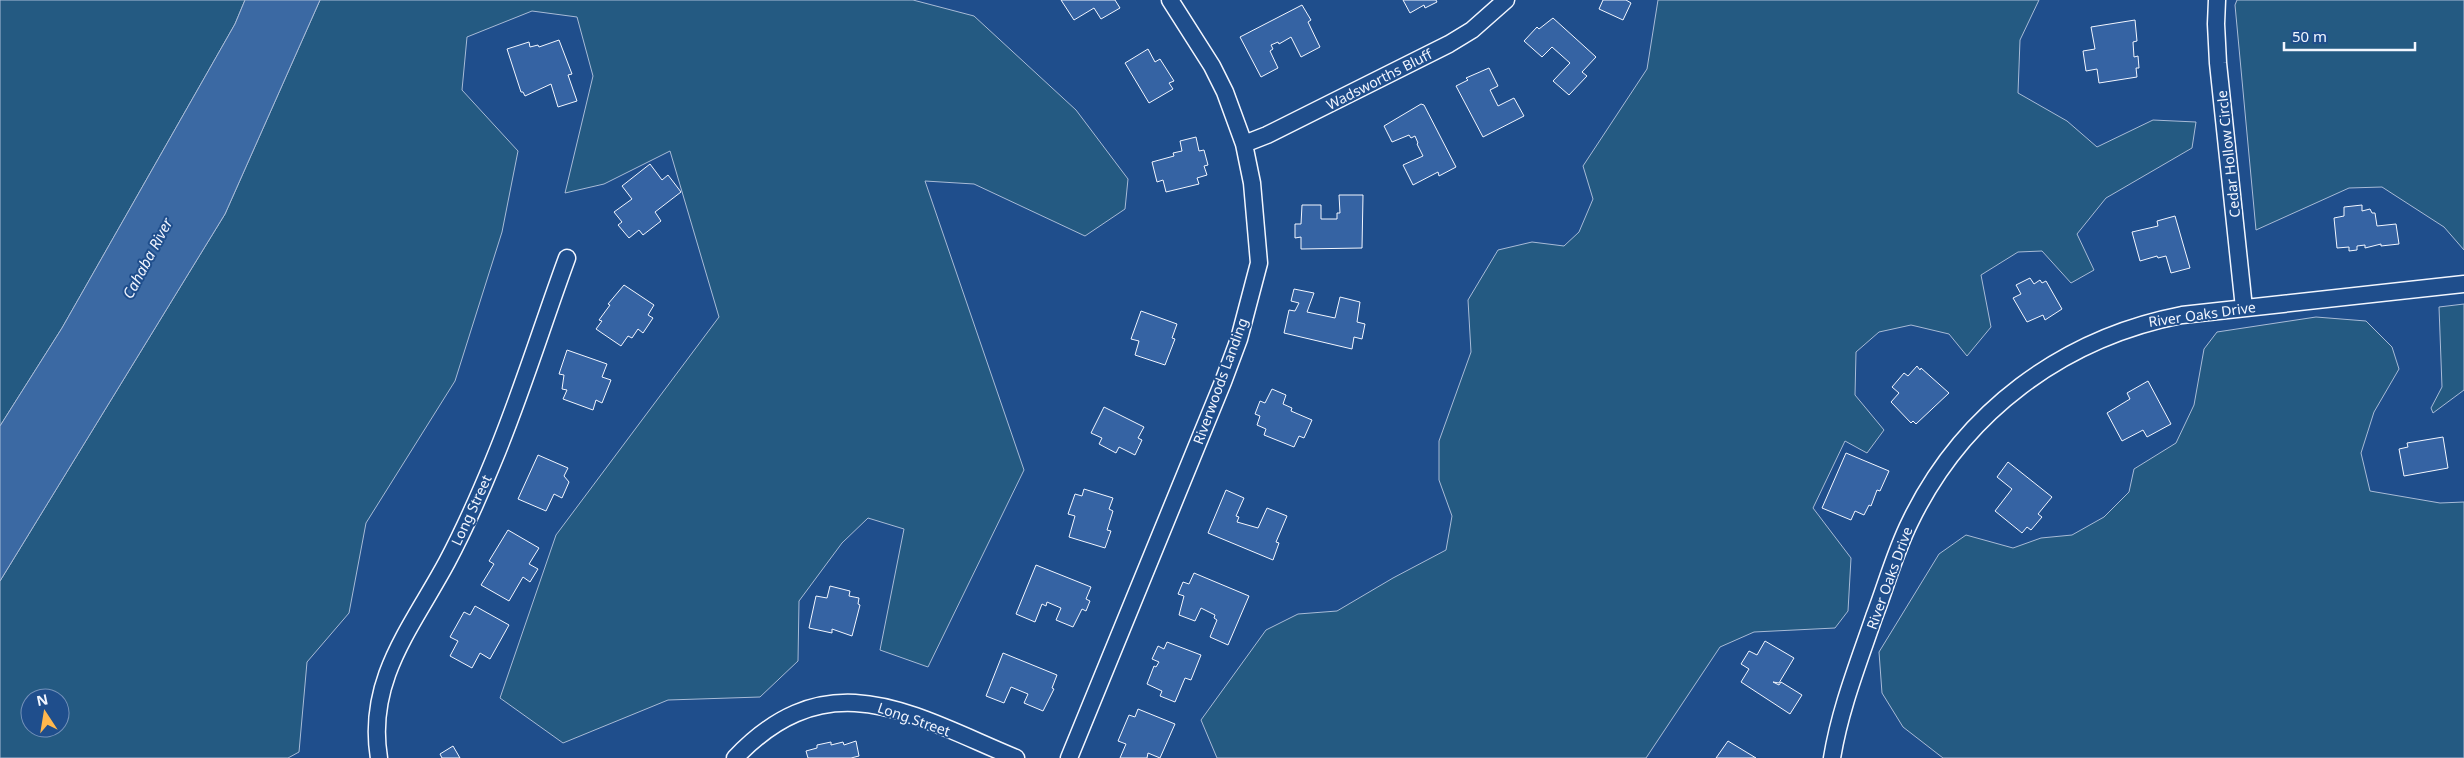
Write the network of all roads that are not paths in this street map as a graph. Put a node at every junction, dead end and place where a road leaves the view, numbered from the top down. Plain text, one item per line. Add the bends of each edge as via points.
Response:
1 (1170, 0) edge
2 (1506, 0) edge
3 (2217, 0) edge
4 (1244, 144) junction
5 (567, 258) dead end
6 (2464, 284) edge
7 (2244, 308) junction
8 (379, 758) edge
9 (735, 758) edge
10 (1016, 758) edge
11 (1069, 758) edge
12 (1832, 758) edge

1 - 4 street, Riverwoods Landing via 1212,66
2 - 4 street, Wadsworths Bluff via 1472,30 1449,44
3 - 7 street, Cedar Hollow Circle via 2218,63
4 - 11 street, Riverwoods Landing via 1252,183 1259,263 1238,339
5 - 8 street, Long Street via 484,484 384,680 376,722
6 - 7 street, River Oaks Drive
7 - 12 street, River Oaks Drive via 2148,321 2117,331 2087,344 2032,378 1982,419 1937,474 1910,522 1847,694
9 - 10 street, Long Street via 767,728 788,715 836,702 888,707

